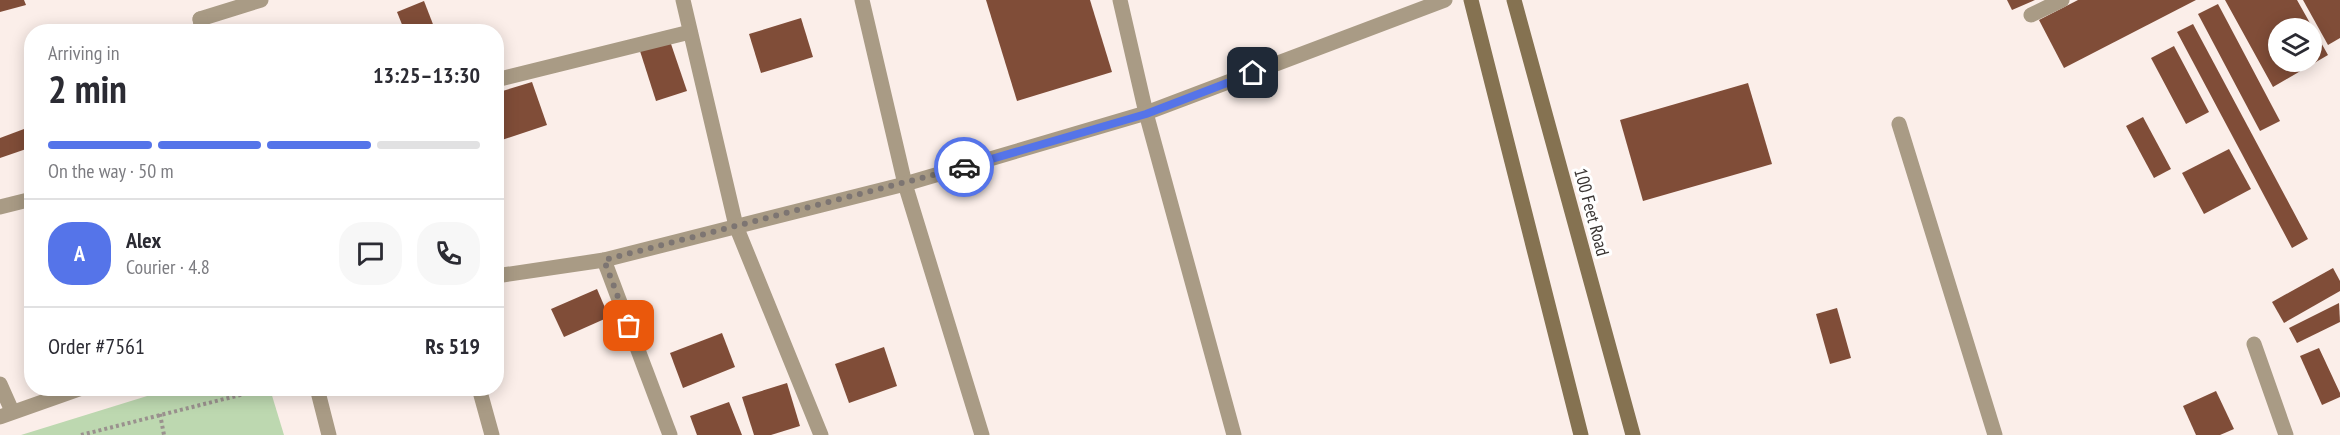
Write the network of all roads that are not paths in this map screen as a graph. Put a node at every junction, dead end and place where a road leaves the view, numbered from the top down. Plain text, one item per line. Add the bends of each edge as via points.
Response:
1 (261, 0) edge
2 (683, 0) edge
3 (862, 0) edge
4 (1120, 0) edge
5 (1445, 0) edge
6 (1471, 0) edge
7 (1514, 0) edge
8 (2062, 0) edge
9 (2031, 15) dead end
10 (203, 24) edge
11 (690, 32) junction
12 (504, 78) edge
13 (1146, 114) junction
14 (1899, 124) dead end
15 (905, 184) junction
16 (24, 201) edge
17 (0, 207) edge
18 (736, 226) junction
19 (604, 260) junction
20 (504, 275) edge
21 (2254, 344) dead end
22 (0, 384) edge
23 (59, 396) edge
24 (319, 396) edge
25 (480, 396) edge
26 (6, 414) edge
27 (329, 435) edge
28 (492, 435) edge
29 (670, 435) edge
30 (820, 435) edge
31 (982, 435) edge
32 (1234, 435) edge
33 (1581, 435) edge
34 (1633, 435) edge
35 (1995, 435) edge
36 (2286, 435) edge

1 - 10 street
2 - 11 street
3 - 15 street
4 - 13 street
5 - 13 street
6 - 33 main road
7 - 34 main road, 100 Feet Road
8 - 9 street
11 - 12 street
11 - 18 street
13 - 15 street
13 - 32 street
14 - 35 street
15 - 18 street
15 - 31 street
16 - 17 street
18 - 19 street
18 - 30 street
19 - 20 street
19 - 29 street
21 - 36 street
22 - 26 street
23 - 26 street
24 - 27 street
25 - 28 street

